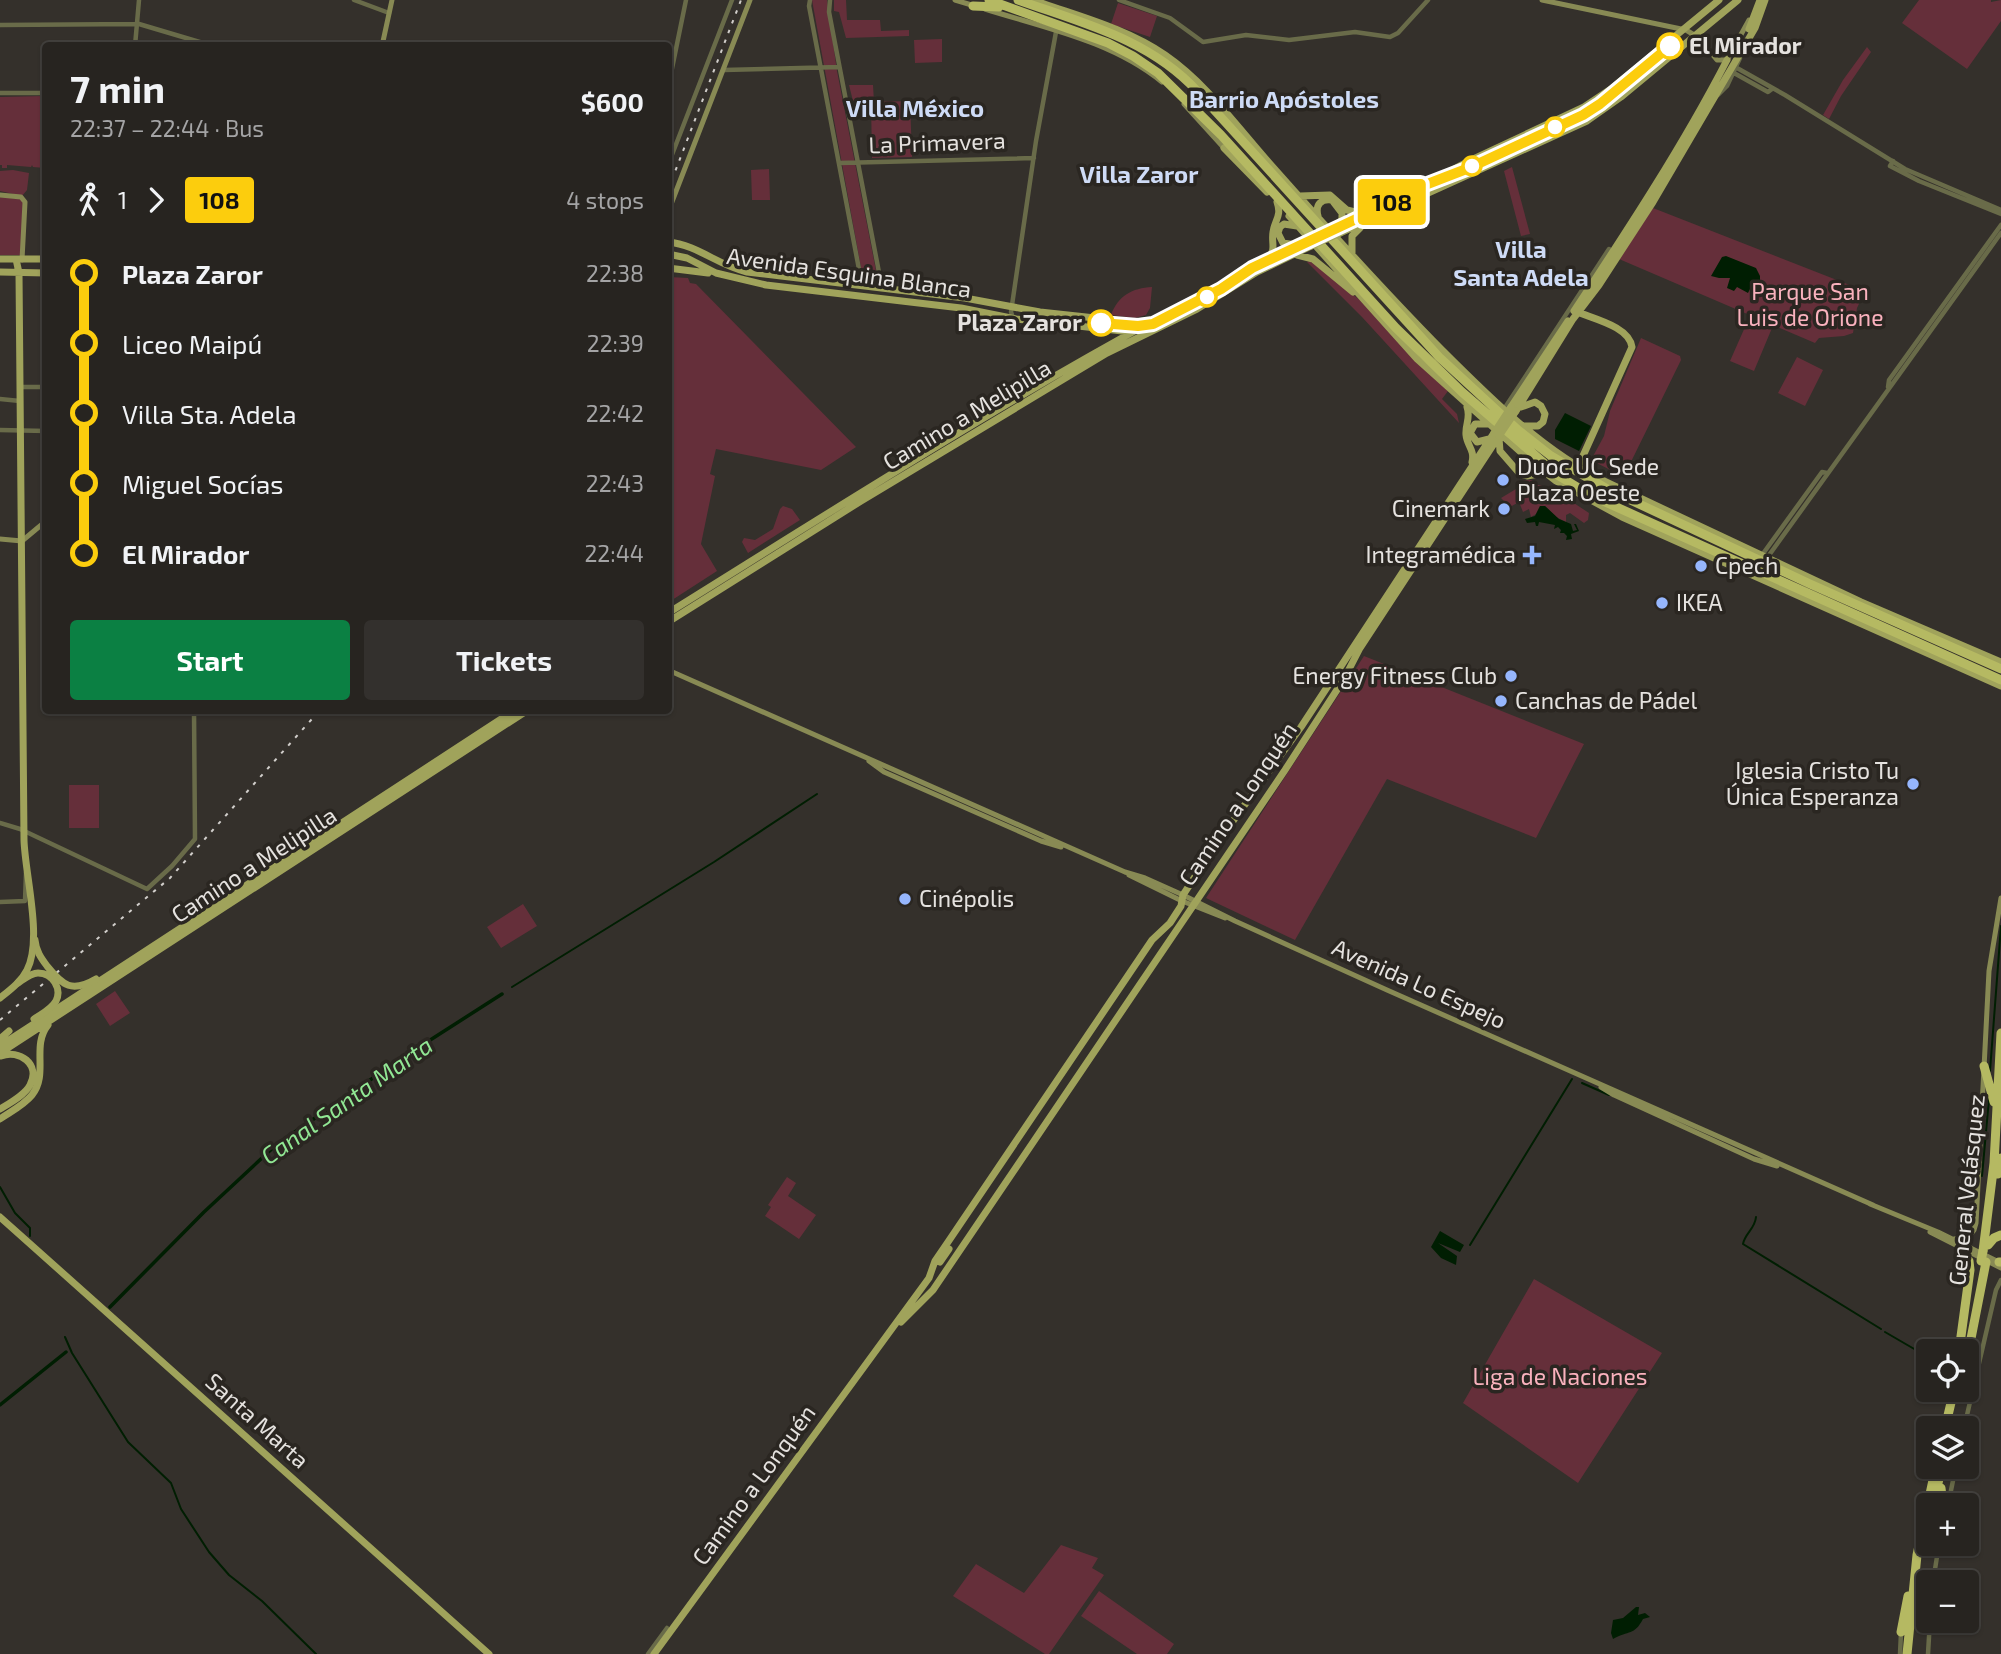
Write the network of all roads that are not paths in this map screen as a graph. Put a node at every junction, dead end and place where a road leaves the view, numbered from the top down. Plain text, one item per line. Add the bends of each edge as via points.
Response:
1 (139, 0) edge
2 (354, 0) edge
3 (392, 0) edge
4 (686, 0) edge
5 (732, 0) edge
6 (750, 0) edge
7 (810, 0) edge
8 (830, 0) edge
9 (955, 0) edge
10 (989, 0) edge
11 (1033, 0) edge
12 (1062, 0) edge
13 (1119, 0) edge
14 (1428, 0) edge
15 (1542, 0) edge
16 (1719, 0) edge
17 (1738, 0) edge
18 (1757, 0) edge
19 (1765, 0) edge
20 (1015, 4) edge
21 (973, 6) junction
22 (1060, 10) junction
23 (389, 13) junction
24 (136, 24) junction
25 (0, 25) edge
26 (1684, 29) junction
27 (1675, 31) junction
28 (1056, 32) junction
29 (1696, 35) junction
30 (135, 42) edge
31 (199, 42) edge
32 (383, 42) edge
33 (1742, 50) junction
34 (1717, 60) junction
35 (1727, 60) junction
36 (839, 66) junction
37 (821, 67) junction
38 (672, 68) edge
39 (724, 69) junction
40 (1722, 70) junction
41 (1736, 71) junction
42 (0, 93) edge
43 (42, 93) edge
44 (1711, 97) junction
45 (1197, 111) junction
46 (1224, 148) junction
47 (672, 155) edge
48 (1035, 158) junction
49 (839, 163) junction
50 (858, 163) junction
51 (1422, 185) junction
52 (1383, 190) junction
53 (1652, 192) junction
54 (0, 195) edge
55 (1299, 196) junction
56 (1419, 197) junction
57 (1394, 201) junction
58 (672, 202) edge
59 (1277, 202) junction
60 (1390, 210) junction
61 (2001, 212) edge
62 (1318, 217) junction
63 (2001, 225) edge
64 (1298, 226) junction
65 (1336, 230) junction
66 (2001, 233) edge
67 (672, 242) edge
68 (1306, 244) junction
69 (1609, 249) joint
70 (672, 255) edge
71 (1353, 255) junction
72 (1290, 256) junction
73 (0, 259) edge
74 (42, 259) edge
75 (19, 260) junction
76 (690, 260) junction
77 (1264, 263) junction
78 (672, 268) edge
79 (687, 270) junction
80 (0, 272) edge
81 (19, 273) junction
82 (42, 273) edge
83 (716, 273) junction
84 (862, 286) junction
85 (882, 288) junction
86 (870, 298) junction
87 (1365, 300) junction
88 (1576, 312) junction
89 (1012, 314) junction
90 (1152, 321) junction
91 (1396, 328) junction
92 (1109, 329) junction
93 (1132, 332) junction
94 (1153, 332) junction
95 (1111, 344) junction
96 (1443, 350) junction
97 (1424, 365) junction
98 (1464, 380) junction
99 (1890, 383) junction
100 (20, 387) junction
101 (42, 387) edge
102 (1487, 391) dead end
103 (1493, 398) junction
104 (0, 400) edge
105 (20, 401) junction
106 (1465, 403) junction
107 (1512, 409) junction
108 (1489, 425) junction
109 (1523, 426) junction
110 (0, 430) edge
111 (42, 431) edge
112 (20, 432) junction
113 (1496, 436) junction
114 (1503, 455) junction
115 (1486, 457) junction
116 (1533, 463) junction
117 (1578, 467) junction
118 (1469, 470) junction
119 (1545, 473) junction
120 (1531, 475) junction
121 (1617, 487) junction
122 (1460, 495) junction
123 (860, 498) junction
124 (1665, 516) junction
125 (1448, 519) dead end
126 (42, 525) edge
127 (1433, 526) junction
128 (1424, 528) dead end
129 (0, 539) edge
130 (21, 541) junction
131 (1764, 556) junction
132 (760, 560) junction
133 (1750, 567) junction
134 (1810, 584) junction
135 (1797, 595) junction
136 (1861, 602) junction
137 (672, 611) edge
138 (672, 619) edge
139 (1848, 619) junction
140 (1366, 621) dead end
141 (1913, 641) junction
142 (1353, 648) junction
143 (2001, 662) edge
144 (2001, 669) edge
145 (672, 672) edge
146 (2000, 685) edge
147 (194, 714) edge
148 (510, 714) edge
149 (521, 714) edge
150 (459, 752) junction
151 (0, 823) edge
152 (24, 831) junction
153 (1215, 846) junction
154 (1228, 854) junction
155 (26, 871) junction
156 (1183, 898) junction
157 (2001, 898) edge
158 (0, 902) edge
159 (1195, 904) junction
160 (33, 941) junction
161 (161, 941) junction
162 (1148, 946) junction
163 (1161, 956) junction
164 (18, 983) junction
165 (79, 995) junction
166 (0, 998) edge
167 (55, 1002) dead end
168 (56, 1017) junction
169 (9, 1031) dead end
170 (2001, 1033) edge
171 (0, 1042) edge
172 (0, 1055) edge
173 (1984, 1066) junction
174 (0, 1109) edge
175 (1997, 1118) junction
176 (0, 1119) edge
177 (2001, 1141) edge
178 (2001, 1158) edge
179 (1998, 1174) junction
180 (0, 1217) edge
181 (1924, 1228) junction
182 (2001, 1235) edge
183 (1952, 1239) junction
184 (948, 1245) junction
185 (1960, 1248) junction
186 (959, 1252) junction
187 (1985, 1255) junction
188 (2000, 1264) edge
189 (2001, 1280) edge
190 (884, 1339) junction
191 (1962, 1339) edge
192 (1964, 1339) edge
193 (1970, 1339) edge
194 (1968, 1416) edge
195 (1937, 1479) edge
196 (1923, 1556) edge
197 (1914, 1578) junction
198 (681, 1618) junction
199 (667, 1628) joint
200 (1902, 1632) joint
201 (1929, 1633) edge
202 (489, 1654) edge
203 (648, 1654) edge
204 (654, 1654) edge
205 (1900, 1654) edge
206 (1908, 1654) edge
207 (1913, 1654) edge
208 (1928, 1654) edge

1 - 24 street
2 - 23 street
3 - 23 main road
4 - 38 street
5 - 47 street
6 - 39 main road
7 - 37 street
8 - 36 street
9 - 21 main road
10 - 20 highway
11 - 22 main road
12 - 22 street
13 - 14 street via 1170,19 1202,42 1251,35 1289,40 1355,32 1388,37 1398,33
15 - 27 main road
16 - 26 main road, Camino a Melipilla
17 - 29 main road, Camino a Melipilla
18 - 35 main road
18 - 44 main road via 1752,25
19 - 33 main road, Camino a Lonquén
20 - 21 highway
20 - 45 highway via 1125,51 1163,77
20 - 98 highway via 1122,37 1172,66
21 - 28 main road
22 - 55 main road via 1134,37 1176,63
23 - 32 main road
24 - 25 street
24 - 30 street
24 - 31 street
26 - 27 main road, Camino a Melipilla
26 - 29 main road
27 - 51 main road, Camino a Melipilla via 1584,107
28 - 46 main road via 1142,67
28 - 48 street
29 - 34 main road
29 - 56 main road, Camino a Melipilla via 1587,121
33 - 41 street, Camino a Lonquén
33 - 44 main road, Camino a Lonquén
34 - 35 main road
34 - 40 main road
35 - 40 main road
36 - 37 street
36 - 50 street
37 - 39 street
37 - 49 street
39 - 58 main road
40 - 44 main road
41 - 44 street, Camino a Lonquén via 1723,90
41 - 61 street via 1892,164
42 - 43 street
44 - 53 main road, Camino a Lonquén
44 - 88 main road, Camino a Lonquén via 1653,202 1594,293
45 - 46 highway
45 - 91 highway
46 - 59 main road
48 - 50 street, La Primavera
48 - 89 street
49 - 50 street, La Primavera
49 - 84 street
50 - 85 street
51 - 52 main road
51 - 57 main road, Camino a Melipilla
52 - 55 main road via 1355,212 1347,211 1330,195
52 - 57 main road via 1391,193
53 - 69 main road
53 - 88 main road, Camino a Lonquén
54 - 75 main road via 24,199 26,205
55 - 62 main road
56 - 60 main road, Camino a Melipilla
56 - 71 main road via 1355,232
57 - 60 main road
57 - 65 main road, Camino a Melipilla
59 - 64 main road
59 - 77 main road via 1280,214 1273,232 1274,249
60 - 65 main road, Camino a Melipilla
62 - 65 main road via 1319,203 1333,201 1343,216
62 - 71 main road
63 - 99 street
64 - 68 main road via 1283,225 1278,235 1284,244
64 - 87 main road
65 - 68 main road, Camino a Melipilla, bridge
66 - 99 street
67 - 84 main road, Avenida Esquina Blanca via 739,271
68 - 72 main road, Camino a Melipilla
68 - 77 main road, Camino a Melipilla
69 - 107 street, Camino a Lonquén
70 - 76 main road, Avenida Esquina Blanca
71 - 96 main road
72 - 87 main road via 1311,258
72 - 94 main road, Camino a Melipilla
73 - 75 main road
74 - 75 main road
75 - 81 main road
76 - 79 main road
76 - 83 main road, Avenida Esquina Blanca
77 - 90 main road, Camino a Melipilla
78 - 79 main road
79 - 83 main road
80 - 81 main road
81 - 82 main road
81 - 100 main road
83 - 86 main road, Avenida Esquina Blanca via 766,285
84 - 85 main road, Avenida Esquina Blanca
84 - 86 main road
85 - 86 main road via 881,295
85 - 89 main road, Avenida Esquina Blanca via 965,299
86 - 89 main road, Avenida Esquina Blanca
87 - 97 main road
88 - 107 main road, Camino a Lonquén
88 - 117 main road via 1624,333 1632,347
89 - 90 main road, Avenida Esquina Blanca
89 - 92 main road, Avenida Esquina Blanca
90 - 93 main road, Camino a Melipilla
91 - 97 highway
91 - 133 highway via 1470,400 1559,476 1592,496
92 - 93 main road, Avenida Esquina Blanca
92 - 95 main road
93 - 94 main road, Avenida Esquina Blanca
93 - 95 main road, Camino a Melipilla
94 - 123 main road, Camino a Melipilla via 1107,353
95 - 123 main road, Camino a Melipilla
96 - 98 highway
96 - 103 main road
97 - 106 main road
98 - 124 highway via 1561,463
99 - 131 street
100 - 101 street
100 - 105 main road
102 - 103 main road
103 - 107 main road
104 - 105 street
105 - 112 main road
106 - 108 main road
106 - 118 main road via 1469,418 1466,437 1474,455
107 - 109 main road
107 - 109 main road via 1532,402 1544,411 1540,425
107 - 113 main road, Camino a Lonquén, bridge
108 - 113 main road via 1475,424 1471,436 1480,442
108 - 116 main road
109 - 117 main road
110 - 112 street
111 - 112 street
112 - 130 main road
113 - 114 main road
113 - 115 main road, Camino a Lonquén
113 - 118 main road, Camino a Lonquén
114 - 115 main road
114 - 120 main road via 1520,474
115 - 122 main road, Camino a Lonquén
116 - 119 main road
116 - 120 main road
117 - 121 main road
118 - 127 main road, Camino a Lonquén
119 - 120 main road
119 - 135 main road via 1622,517
121 - 124 highway
121 - 131 main road
122 - 125 main road
122 - 154 main road, Camino a Lonquén
123 - 132 main road, Camino a Melipilla
124 - 134 highway
126 - 130 main road
127 - 128 main road
127 - 142 main road, Camino a Lonquén
129 - 130 main road
130 - 152 main road
131 - 136 main road
132 - 137 main road, Camino a Melipilla
132 - 138 main road, Camino a Melipilla
133 - 135 highway
133 - 141 highway
134 - 136 highway
134 - 144 highway
135 - 139 main road
136 - 143 main road
139 - 141 highway
139 - 146 main road
140 - 142 main road
141 - 146 highway
142 - 153 main road, Camino a Lonquén
145 - 156 main road, Avenida Lo Espejo via 1048,844 1073,849
147 - 152 street via 195,839 148,888
148 - 150 main road, Camino a Melipilla
149 - 150 main road, Camino a Melipilla
150 - 161 main road, Camino a Melipilla
150 - 161 main road, Camino a Melipilla
151 - 152 street
152 - 155 main road
153 - 154 main road via 1226,844
153 - 156 main road, Camino a Lonquén
154 - 159 main road, Camino a Lonquén
155 - 158 street via 25,901
155 - 160 main road
156 - 159 main road, Avenida Lo Espejo
156 - 162 main road, Camino a Lonquén via 1168,925
157 - 173 main road via 1990,958
159 - 163 main road, Camino a Lonquén
159 - 181 main road, Avenida Lo Espejo
160 - 161 main road, bridge via 40,957 71,986 96,979
160 - 164 main road, bridge via 29,966
161 - 165 main road, Camino a Melipilla
161 - 168 main road, Camino a Melipilla
162 - 163 main road via 1150,957
162 - 184 main road, Camino a Lonquén
163 - 186 main road, Camino a Lonquén
164 - 166 main road
164 - 171 main road, bridge via 39,973 50,977 58,995 55,1003
165 - 167 main road
165 - 171 main road, Camino a Melipilla
168 - 172 main road, Camino a Melipilla
168 - 176 main road via 41,1037 37,1088
169 - 171 main road
170 - 175 highway, General Velásquez
172 - 174 main road via 23,1056 33,1074 25,1092
173 - 175 highway
173 - 183 main road via 1976,1223 1968,1237
175 - 187 highway, General Velásquez
177 - 179 highway, General Velásquez
178 - 179 highway
179 - 187 highway, General Velásquez
180 - 202 main road, Santa Marta
181 - 183 main road, Avenida Lo Espejo
181 - 185 main road, Avenida Lo Espejo
182 - 187 highway via 1992,1239
183 - 188 main road, Avenida Lo Espejo
184 - 186 main road
184 - 190 main road, Camino a Lonquén
185 - 188 main road, Avenida Lo Espejo
185 - 191 highway via 1970,1270
186 - 190 main road, Camino a Lonquén via 926,1299
187 - 192 highway, General Velásquez
187 - 193 highway, General Velásquez
189 - 194 street
190 - 198 main road, Camino a Lonquén
195 - 197 highway
196 - 207 highway
197 - 200 highway
197 - 206 highway
198 - 199 main road
198 - 204 main road, Camino a Lonquén
199 - 203 street
200 - 205 street
201 - 208 street

